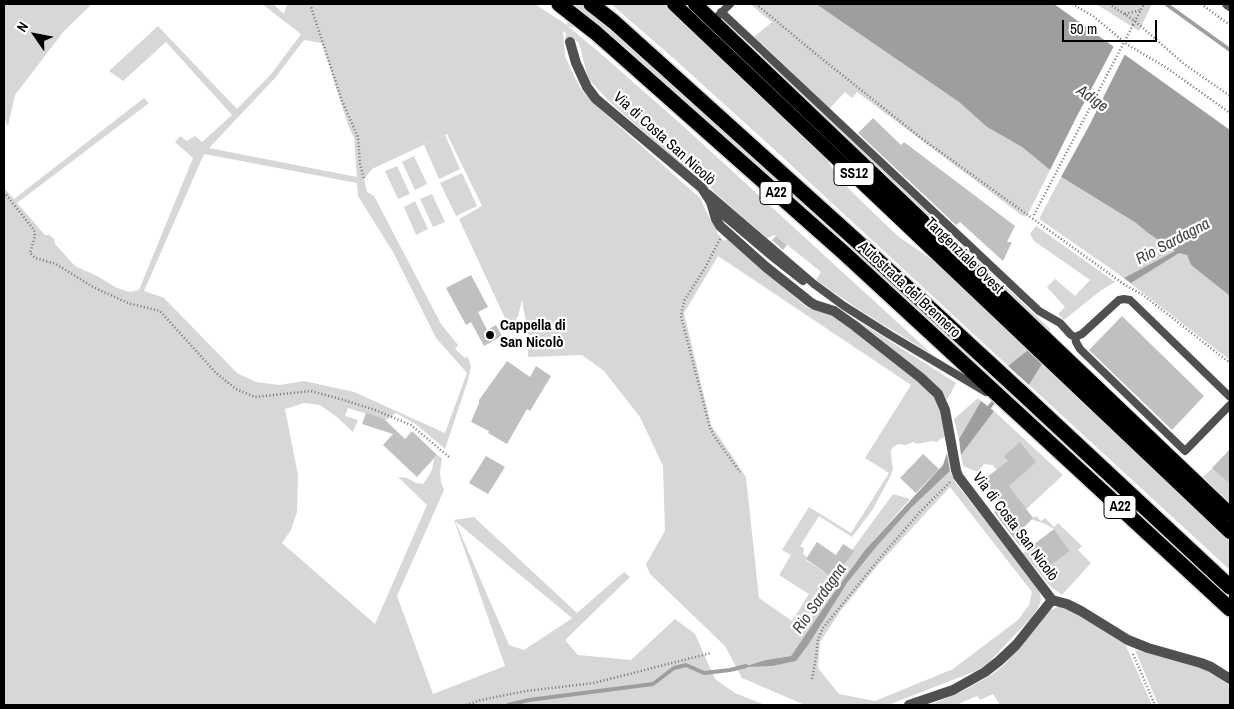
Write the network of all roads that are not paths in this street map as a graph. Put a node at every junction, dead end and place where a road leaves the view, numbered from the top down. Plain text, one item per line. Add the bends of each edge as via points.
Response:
1 (560, 4) edge
2 (591, 4) edge
3 (674, 4) edge
4 (695, 4) edge
5 (730, 4) edge
6 (717, 16) junction
7 (570, 42) tunnel mouth
8 (702, 188) junction
9 (712, 206) junction
10 (844, 306) junction
11 (1075, 337) junction
12 (1038, 341) junction
13 (1051, 353) junction
14 (987, 389) junction
15 (1230, 397) edge
16 (1230, 405) edge
17 (1230, 514) edge
18 (1230, 532) edge
19 (1230, 587) edge
20 (1052, 600) junction
21 (1230, 609) edge
22 (1230, 679) edge
23 (909, 705) edge

1 - 14 highway, Autostrada del Brennero / A22 via 844,253
2 - 19 highway, Autostrada del Brennero / A22 via 816,204
3 - 12 highway, Tangenziale Ovest / SS12 via 911,228
4 - 6 highway, Tangenziale Ovest / SS12
5 - 6 lane
6 - 11 lane via 780,66 1039,311
6 - 12 highway, Tangenziale Ovest / SS12
7 - 8 street, Via di Costa San Nicolò via 582,78 596,99
8 - 9 street, Via di Costa San Nicolò
8 - 10 lane
9 - 10 lane via 812,287
9 - 20 street, Via di Costa San Nicolò via 722,229 766,267 810,302 834,311 861,330 938,394 945,410 956,469
10 - 14 lane
11 - 15 lane via 1117,301 1130,300
11 - 16 lane via 1080,349 1185,451
12 - 13 highway, Tangenziale Ovest / SS12
13 - 17 highway, Tangenziale Ovest / SS12
13 - 18 highway, Tangenziale Ovest / SS12
14 - 21 highway, Autostrada del Brennero / A22 via 1010,406
20 - 22 street, Via di Costa San Nicolò via 1081,611 1128,640 1201,662
20 - 23 street, Via di Costa San Nicolò via 1000,662 953,690

